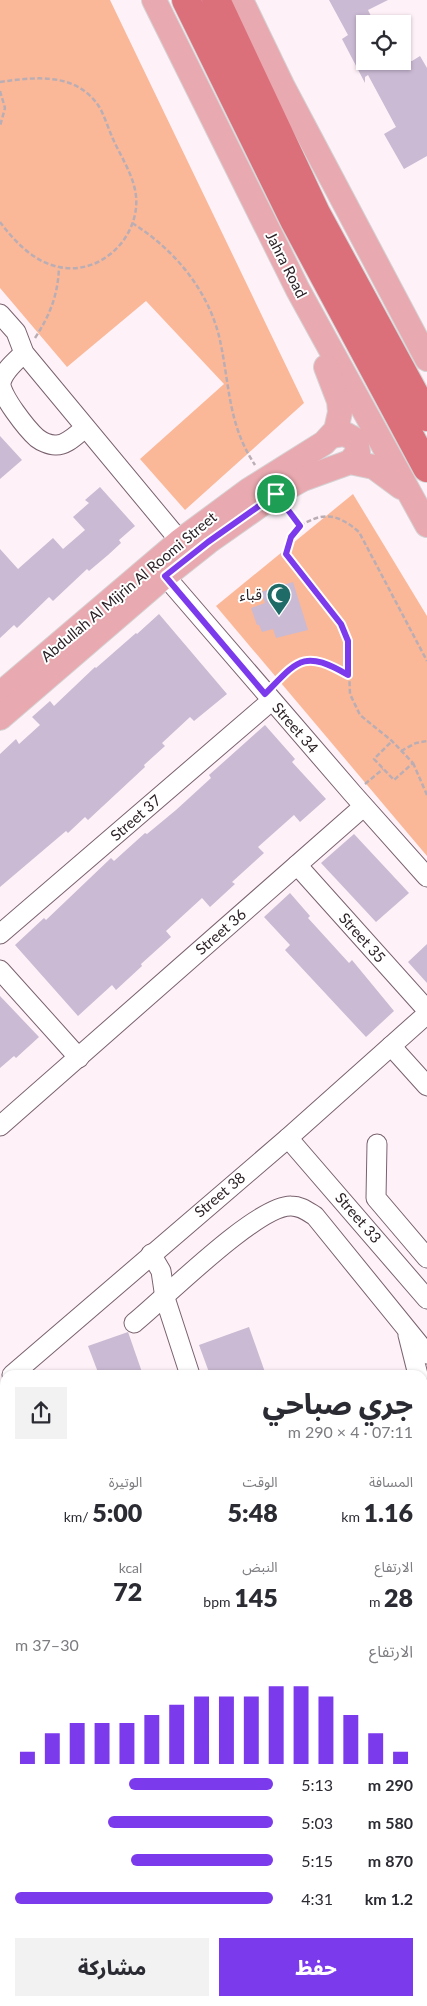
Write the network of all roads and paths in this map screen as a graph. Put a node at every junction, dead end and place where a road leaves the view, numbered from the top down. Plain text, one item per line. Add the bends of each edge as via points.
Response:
1 (154, 0) edge
2 (186, 0) edge
3 (216, 0) edge
4 (241, 0) edge
5 (0, 82) edge
6 (0, 90) edge
7 (0, 126) edge
8 (0, 222) edge
9 (132, 223) junction
10 (59, 267) junction
11 (298, 290) junction
12 (0, 314) edge
13 (24, 353) junction
14 (427, 358) edge
15 (427, 417) edge
16 (85, 428) junction
17 (332, 436) junction
18 (350, 462) junction
19 (427, 468) edge
20 (271, 487) junction
21 (410, 495) junction
22 (427, 525) edge
23 (300, 526) junction
24 (180, 541) junction
25 (165, 576) junction
26 (427, 661) edge
27 (348, 675) junction
28 (0, 694) edge
29 (268, 697) junction
30 (0, 718) edge
31 (392, 741) junction
32 (427, 741) edge
33 (402, 751) junction
34 (413, 763) junction
35 (383, 769) junction
36 (427, 795) edge
37 (358, 800) junction
38 (297, 866) junction
39 (427, 877) edge
40 (0, 934) edge
41 (0, 970) edge
42 (427, 1010) edge
43 (427, 1014) edge
44 (391, 1046) junction
45 (79, 1058) junction
46 (427, 1086) edge
47 (0, 1126) edge
48 (288, 1138) junction
49 (377, 1144) dead end
50 (151, 1254) junction
51 (427, 1258) edge
52 (165, 1298) junction
53 (427, 1299) edge
54 (134, 1323) dead end
55 (408, 1333) junction
56 (427, 1354) edge
57 (18, 1370) edge
58 (188, 1370) edge
59 (417, 1370) edge

1 - 11 main road, Jahra Road
2 - 19 highway, Jahra Road via 295,222
3 - 15 highway via 316,213
4 - 14 main road via 282,85
5 - 9 path via 33,77 56,78 85,92 98,105 132,181 136,213
6 - 7 path via 5,108
8 - 10 path via 13,240 28,252 42,262
9 - 10 path via 130,232 115,252 95,264
9 - 20 path via 163,244 197,285 208,305 219,336 234,425 242,446
10 - 13 path via 58,286 50,312
11 - 17 main road via 339,400 339,422
11 - 21 main road, Jahra Road
12 - 13 street via 16,332
13 - 16 street
13 - 16 street via 2,378 2,395 37,438 46,443 64,443
16 - 24 street
17 - 18 main road via 345,434 356,440 358,452
17 - 20 main road, Abdullah Al Mijrin Al Roomi Street
18 - 20 main road, Abdullah Al Mijrin Al Roomi Street via 303,480
18 - 21 main road via 374,467
20 - 23 path
20 - 24 main road, Abdullah Al Mijrin Al Roomi Street
20 - 25 main road, Abdullah Al Mijrin Al Roomi Street
21 - 22 main road, Jahra Road
23 - 26 path via 315,516 326,516 349,524 359,532
23 - 27 path via 291,537 286,554 341,624 348,641
24 - 28 main road, Abdullah Al Mijrin Al Roomi Street
25 - 29 street, Street 34
25 - 30 main road, Abdullah Al Mijrin Al Roomi Street
27 - 29 path via 314,659 304,661 292,667
27 - 31 path via 350,694 360,715
29 - 37 street, Street 34
29 - 40 street, Street 37
31 - 33 path
31 - 35 path via 374,759
32 - 33 path
33 - 34 path
34 - 35 path via 394,780
34 - 36 path
35 - 37 path
37 - 38 street, Street 36
37 - 39 street, Street 34
38 - 42 street, Street 35
38 - 45 street, Street 36
41 - 45 street
43 - 44 street, Street 38
44 - 46 street
44 - 48 street, Street 38
45 - 47 street, Street 36
48 - 50 street, Street 38
48 - 53 street, Street 33
49 - 51 street via 376,1198
50 - 52 street via 161,1271
50 - 57 street, Street 38
52 - 54 street
52 - 55 street via 236,1233 272,1210 302,1207 315,1216
52 - 58 street
55 - 56 street
55 - 59 street

